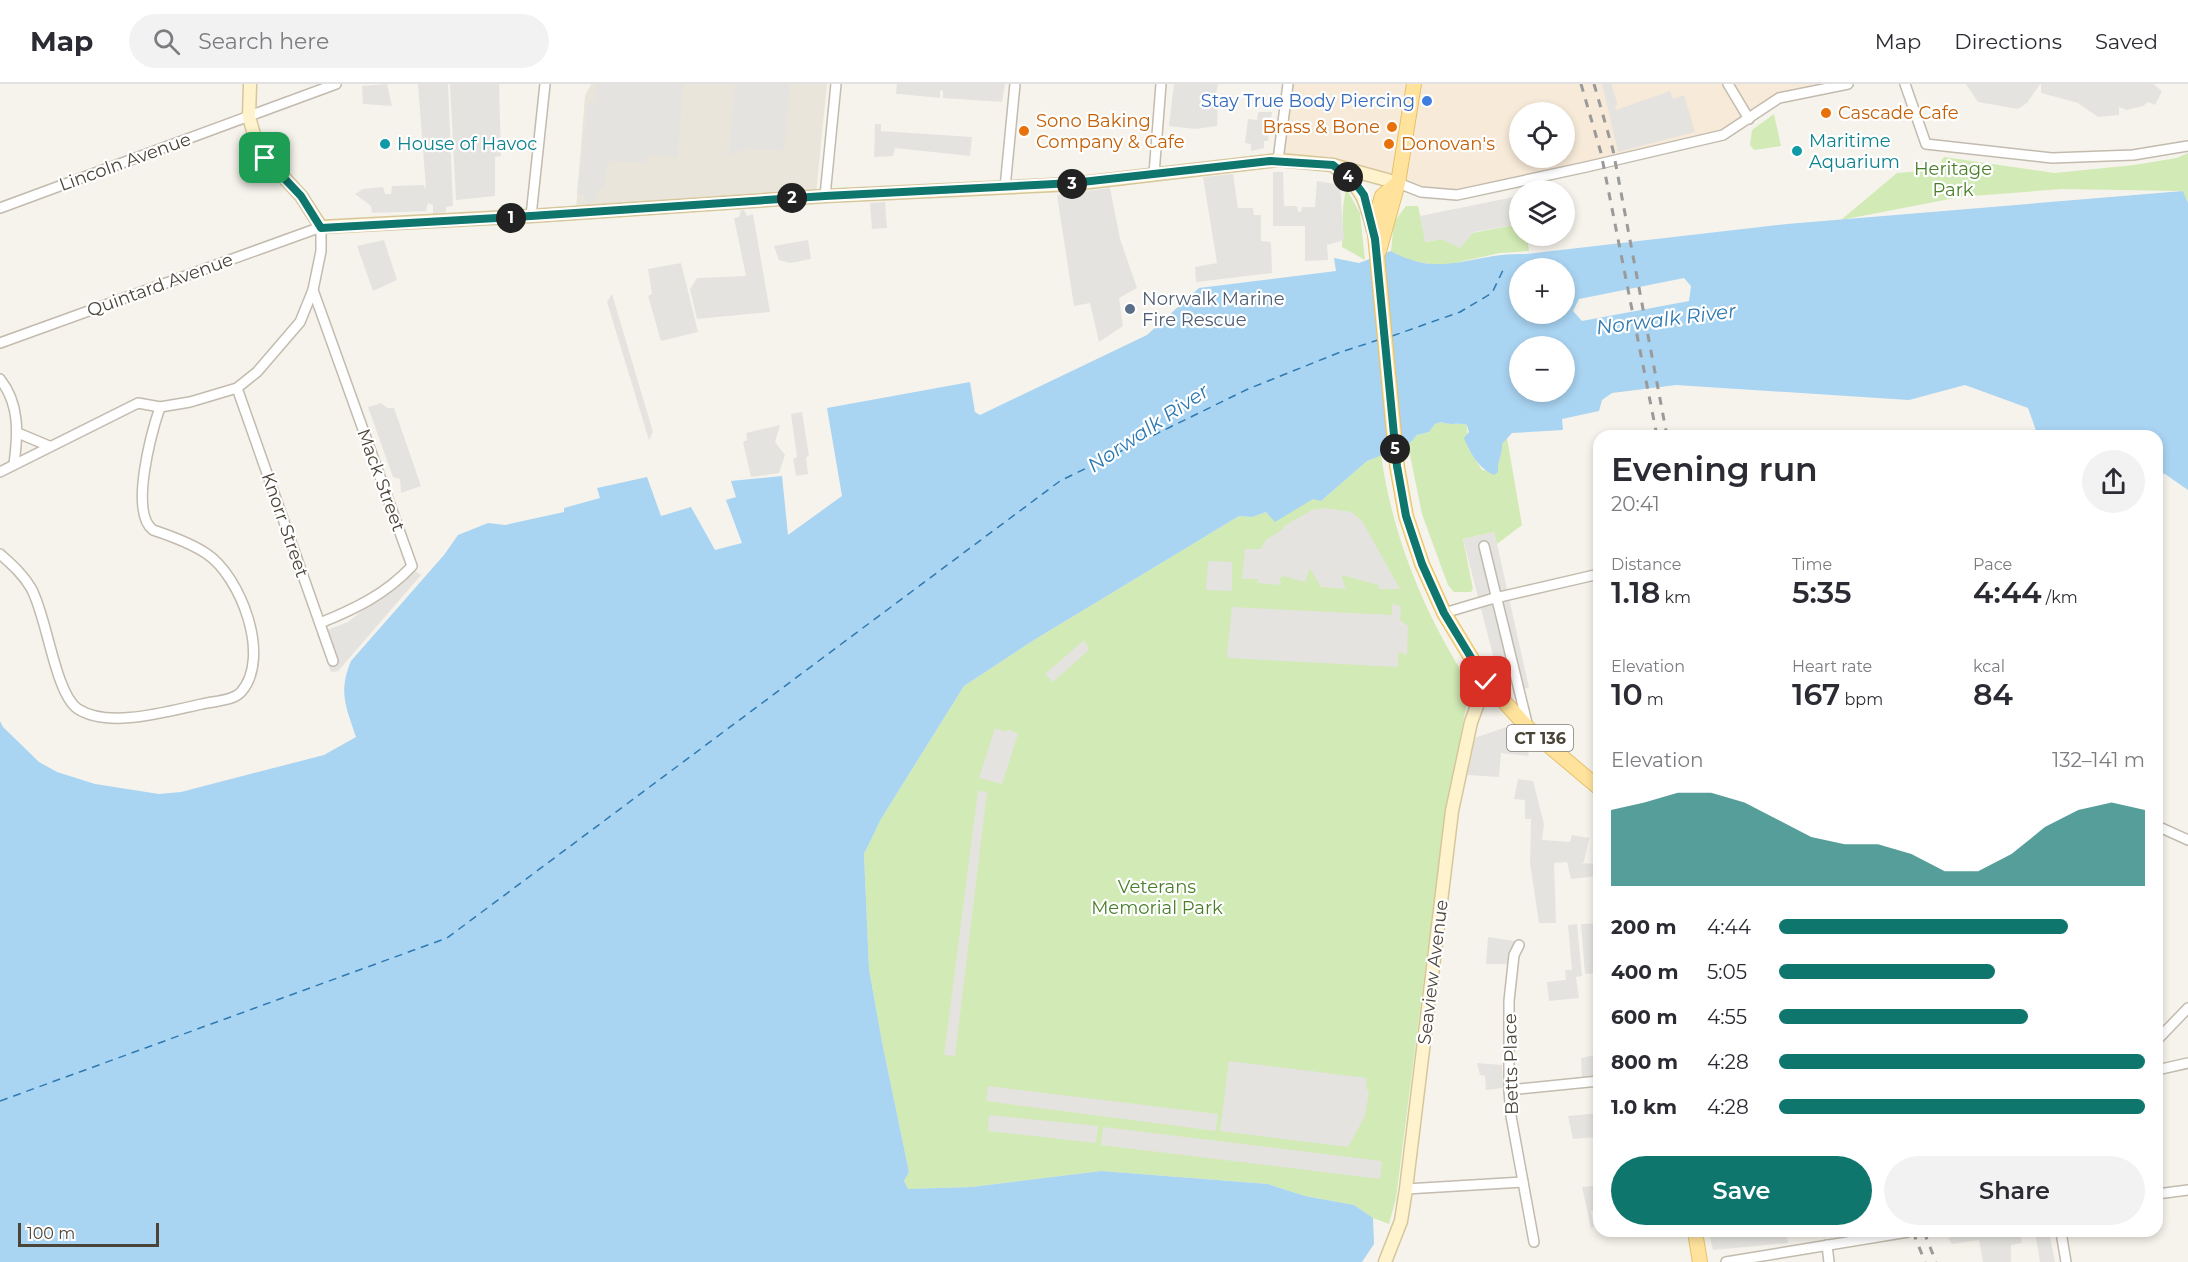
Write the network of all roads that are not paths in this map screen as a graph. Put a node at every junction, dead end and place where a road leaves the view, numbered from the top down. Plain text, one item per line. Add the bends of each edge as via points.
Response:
1 (250, 84) edge
2 (336, 84) edge
3 (545, 84) edge
4 (836, 84) edge
5 (1015, 84) edge
6 (1161, 84) edge
7 (1288, 84) edge
8 (1414, 84) edge
9 (1728, 84) edge
10 (1848, 84) edge
11 (1905, 84) edge
12 (249, 117) junction
13 (1749, 119) junction
14 (2188, 146) edge
15 (1278, 160) junction
16 (1333, 165) junction
17 (1154, 174) junction
18 (1398, 183) junction
19 (1005, 188) junction
20 (825, 196) junction
21 (0, 208) edge
22 (531, 216) junction
23 (321, 228) junction
24 (1375, 239) junction
25 (1378, 255) junction
26 (313, 290) junction
27 (0, 343) edge
28 (0, 379) edge
29 (237, 388) junction
30 (160, 406) junction
31 (18, 433) junction
32 (49, 446) junction
33 (14, 464) junction
34 (0, 471) edge
35 (1484, 546) dead end
36 (0, 554) edge
37 (1593, 575) edge
38 (1497, 598) junction
39 (1444, 613) junction
40 (320, 623) junction
41 (333, 661) dead end
42 (1486, 682) junction
43 (1529, 729) junction
44 (1593, 783) edge
45 (2163, 829) edge
46 (2188, 840) edge
47 (1519, 945) dead end
48 (2188, 1008) edge
49 (2163, 1034) edge
50 (2188, 1063) edge
51 (2163, 1069) edge
52 (1593, 1082) edge
53 (1509, 1090) junction
54 (1523, 1182) junction
55 (1406, 1189) junction
56 (2188, 1190) edge
57 (2163, 1193) edge
58 (1696, 1237) edge
59 (1877, 1237) edge
60 (2062, 1237) edge
61 (1534, 1242) dead end
62 (1827, 1245) junction
63 (1385, 1262) edge
64 (1700, 1262) edge
65 (1726, 1262) edge
66 (1829, 1262) edge
67 (2066, 1262) edge

1 - 12 main road
2 - 12 street, Lincoln Avenue
3 - 22 street
4 - 20 street
5 - 19 street
6 - 17 street
7 - 15 street
8 - 18 main road
9 - 13 street
10 - 13 street via 1779,98
11 - 14 street via 1926,144 2052,158 2133,155
12 - 21 street, Lincoln Avenue
12 - 23 main road via 265,158 301,196
13 - 18 street via 1723,135 1457,195 1421,192
15 - 16 main road
15 - 17 main road
16 - 18 main road
16 - 24 main road, CT 136 via 1364,195
17 - 19 main road
18 - 24 main road via 1382,196 1375,215
18 - 25 main road, CT 136
19 - 20 main road
20 - 22 main road
22 - 23 main road
23 - 26 street
23 - 27 street, Quintard Avenue
24 - 25 main road, CT 136
25 - 39 main road, CT 136 via 1397,466 1406,516
26 - 29 street via 300,322 275,355
26 - 40 street, Mack Street via 412,566 359,608
28 - 31 street via 15,408
29 - 30 street
29 - 40 street, Knorr Street
30 - 32 street via 138,403
30 - 36 street via 150,435 143,514 153,530 207,554 228,574 253,632 252,662 247,682 239,693 138,716 104,717 77,708 62,689 31,587
31 - 32 street
31 - 33 street
32 - 33 street
33 - 34 street
35 - 38 street
37 - 38 street
38 - 39 street
38 - 43 street
39 - 42 main road, CT 136
40 - 41 street, Knorr Street
42 - 43 main road, CT 136
42 - 55 main road, Seaview Avenue via 1471,722 1452,811
43 - 44 main road, CT 136
45 - 46 street
47 - 53 street, Betts Place via 1514,955 1509,1001
48 - 49 street
50 - 51 street
52 - 53 street
53 - 54 street, Betts Place
54 - 55 street
54 - 61 street, Betts Place
55 - 63 main road, Seaview Avenue via 1401,1221
56 - 57 street
58 - 64 main road
59 - 62 street
60 - 67 street
62 - 65 street
62 - 66 street

